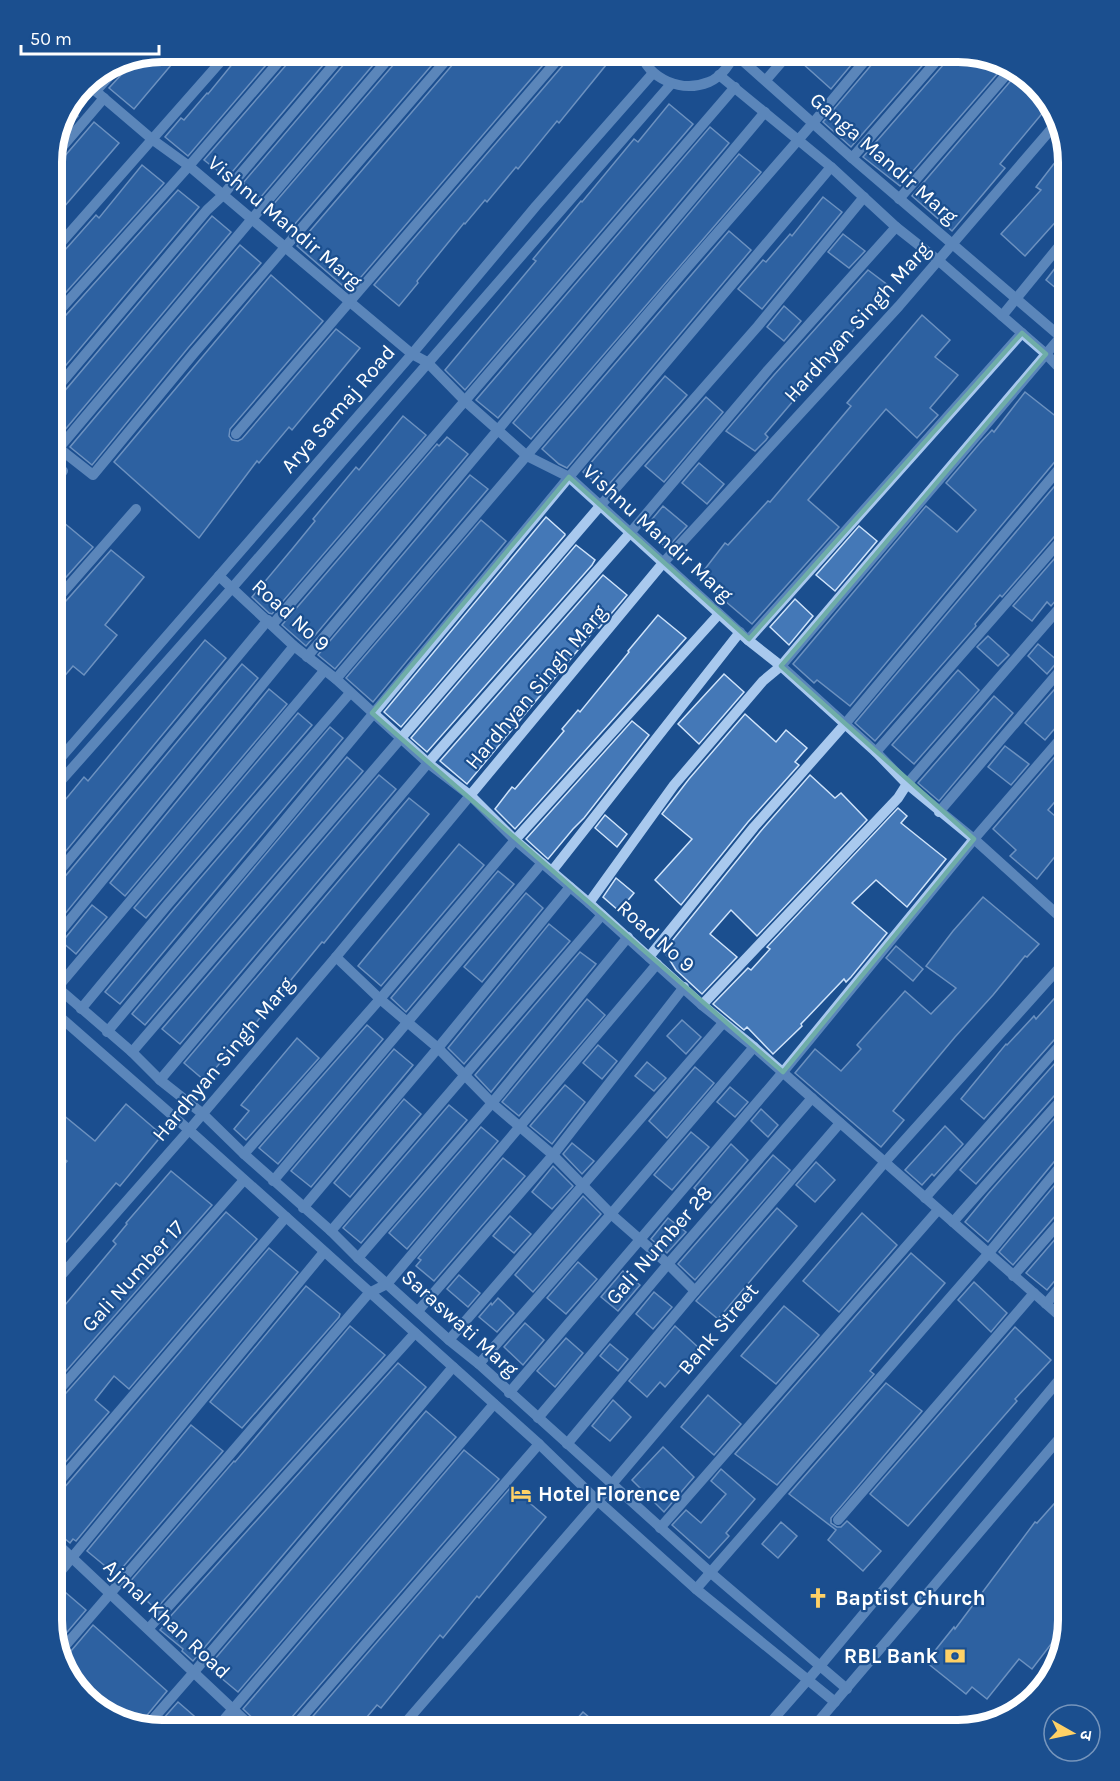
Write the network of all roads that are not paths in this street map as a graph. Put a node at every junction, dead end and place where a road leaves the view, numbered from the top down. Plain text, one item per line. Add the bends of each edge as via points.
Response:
1 (220, 62) edge
2 (279, 62) edge
3 (336, 62) edge
4 (387, 62) edge
5 (445, 62) edge
6 (556, 62) edge
7 (645, 62) edge
8 (731, 62) edge
9 (747, 62) edge
10 (781, 62) edge
11 (864, 62) edge
12 (935, 62) edge
13 (115, 73) edge
14 (653, 73) junction
15 (1007, 74) edge
16 (719, 75) junction
17 (766, 80) junction
18 (670, 84) junction
19 (735, 87) junction
20 (93, 88) edge
21 (100, 94) junction
22 (765, 112) junction
23 (813, 123) junction
24 (1052, 128) edge
25 (153, 140) junction
26 (798, 140) junction
27 (64, 143) edge
28 (852, 158) junction
29 (189, 166) junction
30 (831, 167) junction
31 (222, 195) junction
32 (864, 197) junction
33 (899, 199) junction
34 (251, 220) junction
35 (896, 227) junction
36 (62, 242) edge
37 (953, 244) junction
38 (286, 247) junction
39 (1058, 247) edge
40 (939, 261) junction
41 (1016, 297) junction
42 (350, 302) junction
43 (62, 308) edge
44 (1002, 316) junction
45 (1022, 333) junction
46 (1058, 335) edge
47 (1058, 346) edge
48 (412, 354) junction
49 (1046, 354) junction
50 (427, 362) junction
51 (1058, 367) edge
52 (62, 382) edge
53 (465, 401) junction
54 (499, 430) junction
55 (236, 434) dead end
56 (62, 437) edge
57 (62, 451) edge
58 (527, 456) junction
59 (1058, 470) edge
60 (569, 477) junction
61 (600, 506) junction
62 (136, 509) dead end
63 (630, 533) junction
64 (1058, 544) edge
65 (663, 563) junction
66 (219, 576) junction
67 (232, 588) junction
68 (62, 593) edge
69 (1058, 610) edge
70 (719, 614) junction
71 (270, 622) junction
72 (744, 636) junction
73 (294, 646) junction
74 (307, 657) junction
75 (781, 666) junction
76 (324, 671) junction
77 (1058, 673) edge
78 (336, 679) junction
79 (350, 693) junction
80 (372, 713) junction
81 (845, 724) junction
82 (401, 739) junction
83 (1058, 742) edge
84 (876, 752) junction
85 (62, 756) edge
86 (428, 763) junction
87 (62, 780) edge
88 (906, 784) junction
89 (471, 796) junction
90 (939, 812) junction
91 (974, 839) junction
92 (515, 840) junction
93 (542, 863) junction
94 (62, 868) edge
95 (552, 871) junction
96 (570, 887) junction
97 (589, 903) junction
98 (602, 915) junction
99 (1058, 915) edge
100 (62, 930) edge
101 (628, 937) junction
102 (336, 957) junction
103 (653, 960) junction
104 (1058, 969) edge
105 (62, 976) edge
106 (684, 987) junction
107 (62, 992) edge
108 (380, 999) junction
109 (702, 1005) junction
110 (81, 1009) junction
111 (62, 1019) edge
112 (408, 1023) junction
113 (723, 1023) junction
114 (107, 1032) junction
115 (754, 1047) junction
116 (1058, 1047) edge
117 (438, 1048) junction
118 (132, 1052) junction
119 (783, 1072) junction
120 (463, 1075) junction
121 (160, 1080) junction
122 (812, 1098) junction
123 (492, 1103) junction
124 (1058, 1103) edge
125 (203, 1114) junction
126 (840, 1122) junction
127 (520, 1127) junction
128 (189, 1130) junction
129 (244, 1154) junction
130 (553, 1155) junction
131 (885, 1162) junction
132 (1058, 1169) edge
133 (244, 1180) junction
134 (273, 1181) junction
135 (583, 1185) junction
136 (925, 1198) junction
137 (303, 1208) junction
138 (938, 1210) junction
139 (611, 1214) junction
140 (286, 1217) junction
141 (953, 1222) junction
142 (1058, 1225) edge
143 (331, 1231) junction
144 (639, 1239) junction
145 (324, 1252) junction
146 (988, 1254) junction
147 (358, 1258) junction
148 (668, 1264) junction
149 (62, 1274) edge
150 (1013, 1276) junction
151 (387, 1284) junction
152 (1058, 1289) edge
153 (695, 1291) junction
154 (369, 1293) junction
155 (1034, 1293) junction
156 (1046, 1304) junction
157 (418, 1311) junction
158 (1058, 1314) edge
159 (415, 1333) junction
160 (449, 1340) junction
161 (479, 1364) junction
162 (453, 1367) junction
163 (1058, 1381) edge
164 (62, 1387) edge
165 (509, 1393) junction
166 (494, 1404) junction
167 (538, 1418) junction
168 (1058, 1440) edge
169 (538, 1444) junction
170 (567, 1444) junction
171 (62, 1478) edge
172 (612, 1484) junction
173 (597, 1500) junction
174 (838, 1520) dead end
175 (660, 1528) junction
176 (62, 1548) edge
177 (73, 1557) junction
178 (62, 1570) edge
179 (711, 1573) junction
180 (696, 1589) junction
181 (110, 1592) junction
182 (149, 1628) junction
183 (65, 1646) edge
184 (820, 1666) junction
185 (194, 1672) junction
186 (808, 1680) junction
187 (847, 1689) junction
188 (836, 1702) junction
189 (233, 1708) junction
190 (153, 1719) edge
191 (224, 1719) edge
192 (244, 1719) edge
193 (300, 1719) edge
194 (408, 1719) edge
195 (773, 1720) edge
196 (820, 1720) edge

1 - 25 street
2 - 29 street
3 - 31 street
4 - 34 street
5 - 38 street
6 - 42 street
7 - 14 street
8 - 16 street
9 - 17 street, Ganga Mandir Marg
10 - 17 street
11 - 23 street
12 - 28 street
13 - 21 street
14 - 18 street
14 - 48 street, Arya Samaj Road
15 - 33 street
16 - 18 street via 691,87
16 - 19 street, Ganga Mandir Marg
17 - 23 street, Ganga Mandir Marg
18 - 50 street
19 - 22 street, Ganga Mandir Marg
19 - 53 street
20 - 21 street, Vishnu Mandir Marg
21 - 25 street, Vishnu Mandir Marg
21 - 27 street
22 - 26 street, Ganga Mandir Marg
22 - 54 street
23 - 26 street
23 - 28 street, Ganga Mandir Marg
24 - 37 street, Hardhyan Singh Marg
25 - 29 street, Vishnu Mandir Marg
25 - 36 street
26 - 30 street, Ganga Mandir Marg
26 - 58 street
28 - 33 street, Ganga Mandir Marg
29 - 31 street, Vishnu Mandir Marg
29 - 43 street
30 - 32 street, Ganga Mandir Marg
30 - 60 street
31 - 34 street, Vishnu Mandir Marg
31 - 52 street
32 - 35 street, Ganga Mandir Marg
32 - 61 street via 758,326
33 - 37 street, Ganga Mandir Marg
34 - 38 street, Vishnu Mandir Marg
34 - 56 street
35 - 40 street, Ganga Mandir Marg
35 - 63 street
37 - 40 street, Hardhyan Singh Marg
37 - 41 street, Ganga Mandir Marg
38 - 42 street, Vishnu Mandir Marg
38 - 57 street via 93,475
39 - 41 street
40 - 44 street, Ganga Mandir Marg
40 - 65 street, Hardhyan Singh Marg
41 - 44 street
41 - 46 street, Ganga Mandir Marg
42 - 48 street, Vishnu Mandir Marg
42 - 55 street
44 - 45 street, Ganga Mandir Marg
45 - 49 street, Ganga Mandir Marg
45 - 72 street
47 - 49 street
48 - 50 street, Vishnu Mandir Marg
48 - 66 street, Arya Samaj Road
49 - 51 street, Ganga Mandir Marg
49 - 75 street
50 - 53 street, Vishnu Mandir Marg
50 - 67 street
53 - 54 street, Vishnu Mandir Marg
53 - 71 street
54 - 58 street, Vishnu Mandir Marg
54 - 74 street
58 - 60 street, Vishnu Mandir Marg
58 - 78 street
59 - 81 street
60 - 61 street, Vishnu Mandir Marg
60 - 80 street
61 - 63 street, Vishnu Mandir Marg
61 - 82 street
62 - 68 street
63 - 65 street, Vishnu Mandir Marg
63 - 86 street
64 - 84 street
65 - 70 street, Vishnu Mandir Marg
65 - 89 street, Hardhyan Singh Marg
66 - 67 street, Road No 9
66 - 85 street, Arya Samaj Road
67 - 71 street, Road No 9
67 - 87 street
69 - 88 street
70 - 72 street, Vishnu Mandir Marg
70 - 92 street
71 - 73 street, Road No 9
71 - 94 street
72 - 75 street, Vishnu Mandir Marg
72 - 95 street
73 - 74 street, Road No 9
73 - 100 street
74 - 76 street, Road No 9
75 - 81 street, Vishnu Mandir Marg
75 - 97 street via 763,681 674,785
76 - 78 street, Road No 9
76 - 105 street
77 - 90 street
78 - 79 street, Road No 9
79 - 80 street, Road No 9
79 - 110 street
80 - 82 street, Road No 9
80 - 114 street
81 - 84 street, Vishnu Mandir Marg
81 - 103 street via 754,827
82 - 86 street, Road No 9
82 - 118 street
83 - 91 street
84 - 88 street, Vishnu Mandir Marg
86 - 89 street, Road No 9
86 - 121 street
88 - 90 street, Vishnu Mandir Marg
88 - 109 street via 898,798
89 - 92 street, Road No 9
89 - 102 street, Hardhyan Singh Marg
90 - 91 street, Vishnu Mandir Marg
91 - 99 street, Vishnu Mandir Marg
91 - 119 street
92 - 93 street, Road No 9
92 - 108 street
93 - 95 street, Road No 9
93 - 112 street
95 - 96 street, Road No 9
96 - 97 street, Road No 9
96 - 117 street
97 - 98 street, Road No 9
98 - 101 street, Road No 9
98 - 120 street
101 - 103 street, Road No 9
101 - 123 street
102 - 108 street
102 - 125 street, Hardhyan Singh Marg
103 - 106 street, Road No 9
103 - 127 street
104 - 131 street, Bank Street
106 - 109 street, Road No 9
106 - 130 street
107 - 110 street, Saraswati Marg
108 - 112 street
108 - 129 street
109 - 113 street, Road No 9
110 - 114 street, Saraswati Marg
111 - 128 street, Saraswati Marg
112 - 117 street
112 - 134 street
113 - 115 street, Road No 9
113 - 135 street
114 - 118 street, Saraswati Marg
115 - 119 street, Road No 9
115 - 139 street
116 - 136 street
117 - 120 street
117 - 137 street
118 - 121 street, Saraswati Marg
119 - 122 street, Road No 9
119 - 144 street
120 - 123 street
120 - 143 street
121 - 125 street, Saraswati Marg
122 - 126 street, Road No 9
122 - 148 street, Gali Number 28
123 - 127 street
123 - 147 street
124 - 141 street
125 - 128 street, Hardhyan Singh Marg
125 - 129 street, Saraswati Marg
126 - 131 street, Road No 9
126 - 153 street
127 - 130 street
127 - 151 street
128 - 133 street, Saraswati Marg
128 - 149 street, Hardhyan Singh Marg
129 - 134 street, Saraswati Marg
130 - 135 street
130 - 157 street
131 - 136 street, Road No 9
131 - 172 street, Bank Street
132 - 146 street
133 - 140 street, Saraswati Marg
133 - 164 street, Gali Number 17
134 - 137 street, Saraswati Marg
135 - 139 street
135 - 160 street
136 - 138 street, Road No 9
137 - 143 street, Saraswati Marg
138 - 141 street, Road No 9
138 - 175 street
139 - 144 street
139 - 161 street
140 - 145 street, Saraswati Marg
140 - 171 street
141 - 146 street, Road No 9
142 - 150 street
143 - 147 street, Saraswati Marg
144 - 148 street
144 - 165 street
145 - 154 street, Saraswati Marg
145 - 177 street
146 - 150 street, Road No 9
146 - 179 street
147 - 151 street, Saraswati Marg
148 - 153 street
148 - 167 street, Gali Number 28
150 - 155 street, Road No 9
151 - 154 street
151 - 157 street, Saraswati Marg
152 - 156 street
153 - 170 street
154 - 159 street, Saraswati Marg
154 - 181 street
155 - 156 street, Road No 9
155 - 174 street
156 - 158 street, Road No 9
157 - 160 street, Saraswati Marg
159 - 162 street, Saraswati Marg
159 - 182 street
160 - 161 street, Saraswati Marg
161 - 165 street, Saraswati Marg
162 - 166 street, Saraswati Marg
162 - 185 street
163 - 184 street
165 - 167 street, Saraswati Marg
166 - 169 street, Saraswati Marg
166 - 189 street
167 - 170 street, Saraswati Marg
168 - 187 street
169 - 173 street, Saraswati Marg
169 - 193 street
170 - 172 street, Saraswati Marg
172 - 173 street, Bank Street
172 - 175 street, Saraswati Marg
173 - 180 street, Saraswati Marg
173 - 194 street, Bank Street
175 - 179 street, Saraswati Marg
176 - 177 street, Ajmal Khan Road
177 - 178 street
177 - 181 street, Ajmal Khan Road
179 - 180 street
179 - 184 street, Saraswati Marg
180 - 186 street, Saraswati Marg
181 - 182 street, Ajmal Khan Road
181 - 183 street
182 - 185 street, Ajmal Khan Road
184 - 186 street
184 - 187 street, Saraswati Marg
185 - 189 street, Ajmal Khan Road
185 - 190 street
186 - 188 street, Saraswati Marg
186 - 195 street
187 - 188 street
188 - 196 street
189 - 191 street
189 - 192 street, Ajmal Khan Road

